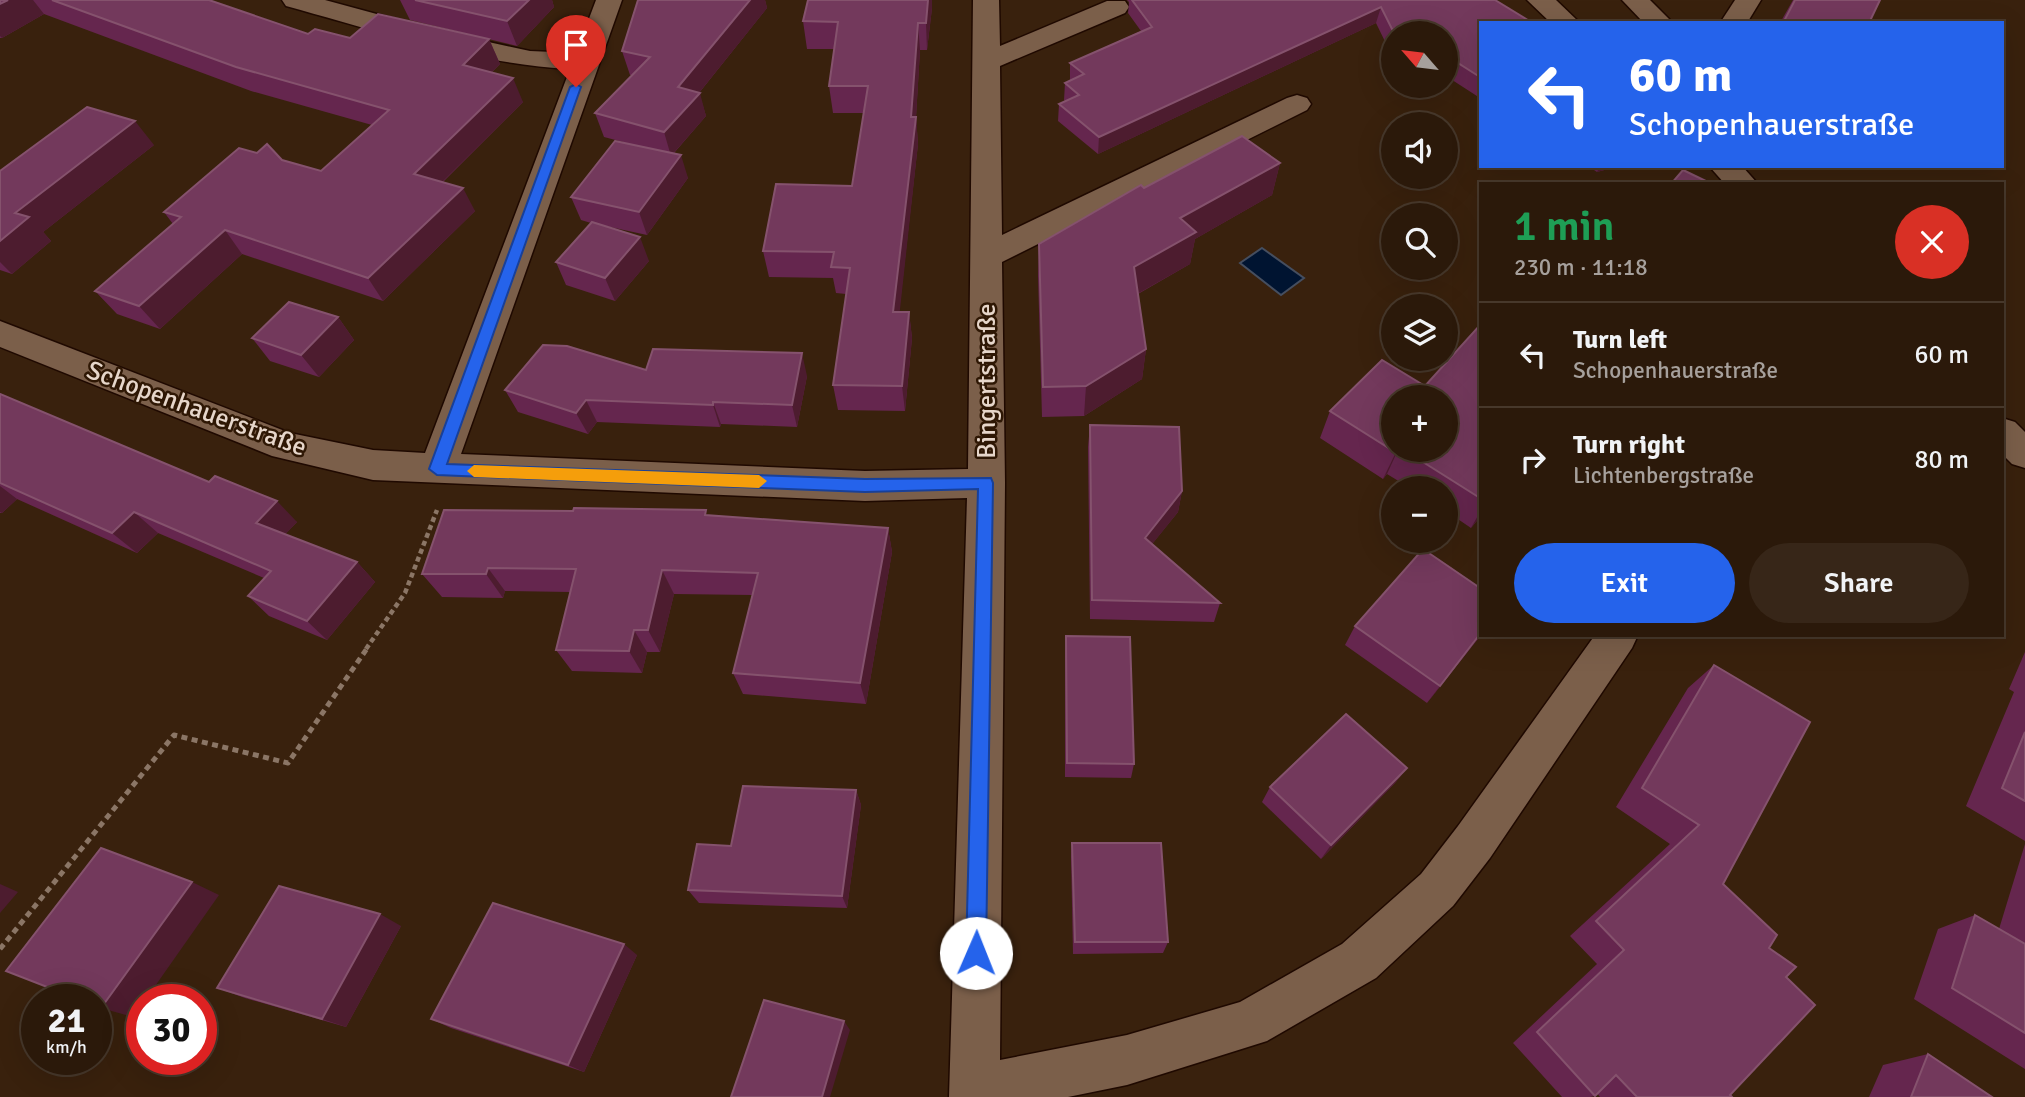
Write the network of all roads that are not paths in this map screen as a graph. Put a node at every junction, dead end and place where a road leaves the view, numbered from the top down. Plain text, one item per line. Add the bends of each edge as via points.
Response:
1 (295, 0) edge
2 (609, 0) edge
3 (986, 0) edge
4 (1540, 0) edge
5 (1636, 0) edge
6 (1748, 0) edge
7 (1116, 7) dead end
8 (1665, 18) edge
9 (1565, 21) edge
10 (1734, 21) edge
11 (585, 62) junction
12 (986, 62) junction
13 (1297, 104) dead end
14 (1726, 168) edge
15 (1741, 182) edge
16 (986, 256) junction
17 (0, 333) edge
18 (2004, 434) edge
19 (2025, 454) edge
20 (437, 469) junction
21 (986, 483) junction
22 (1617, 637) edge
23 (973, 1094) edge

1 - 11 street via 530,59
2 - 11 street
3 - 12 street, Bingertstraße
4 - 9 street
5 - 8 street
6 - 10 street
7 - 12 street
11 - 20 street
12 - 16 street, Bingertstraße
13 - 16 street
14 - 15 street
16 - 21 street, Bingertstraße
17 - 20 street, Schopenhauerstraße via 285,446 373,465
18 - 19 street
20 - 21 street, Schopenhauerstraße via 865,486
21 - 23 street, Bingertstraße
22 - 23 street via 1437,890 1359,961 1250,1024 1127,1060

